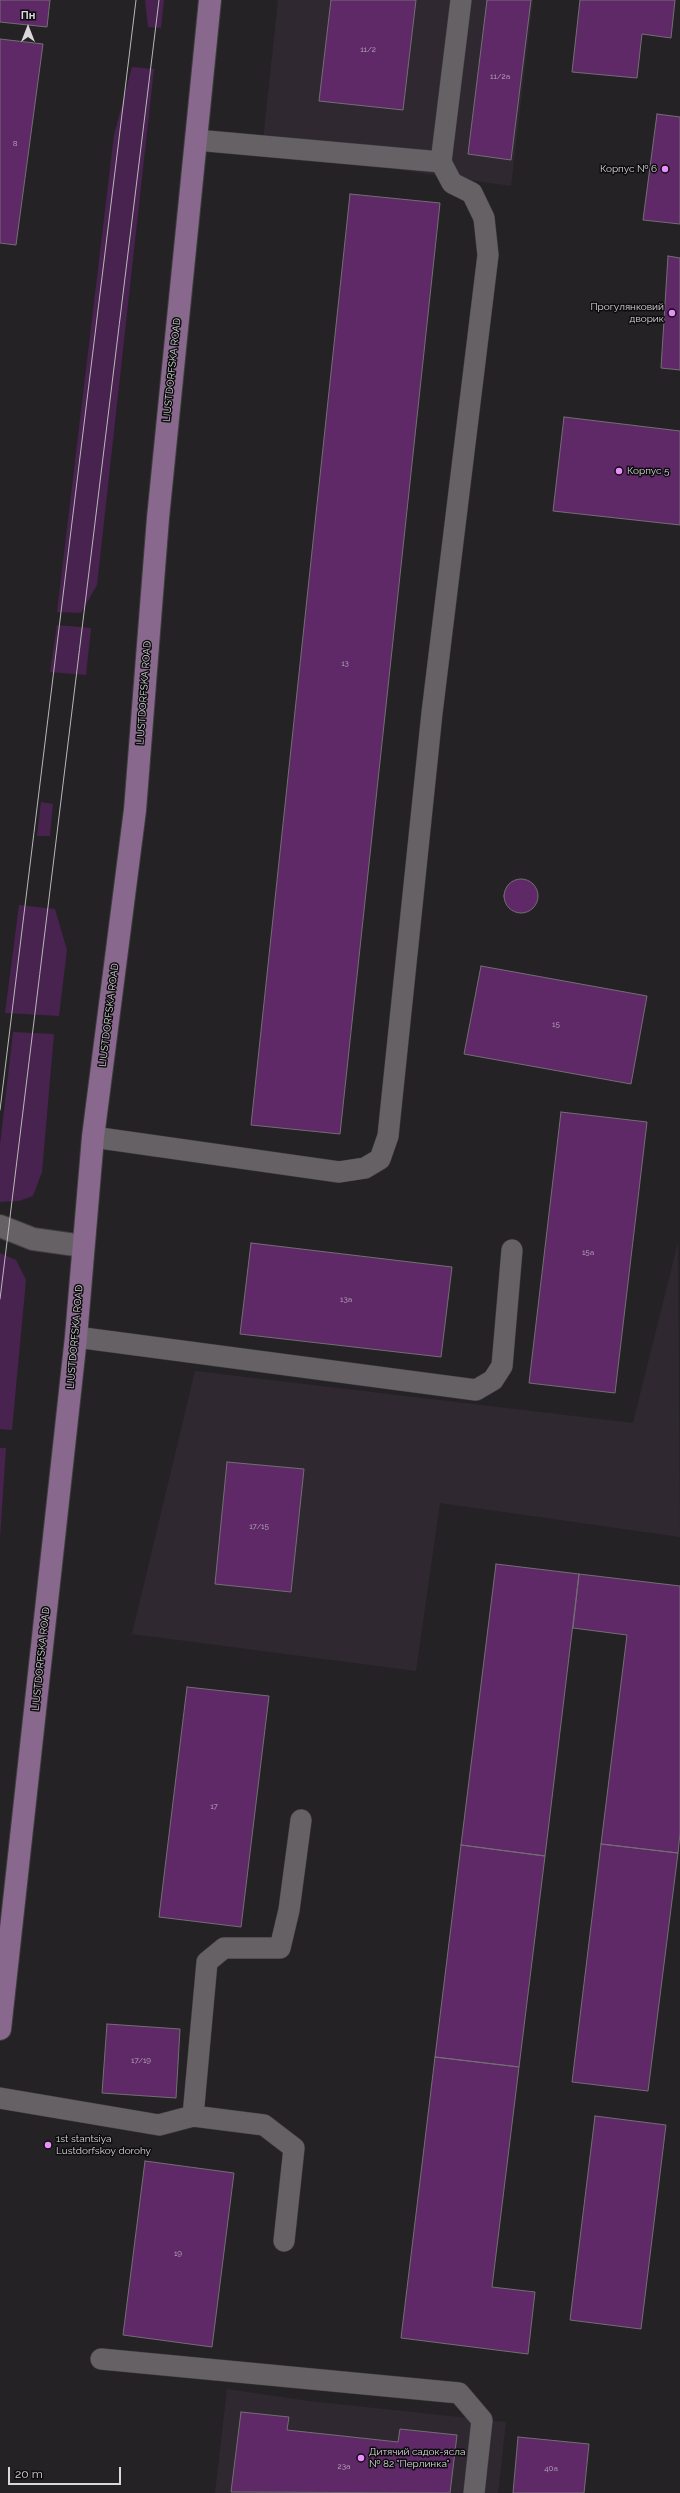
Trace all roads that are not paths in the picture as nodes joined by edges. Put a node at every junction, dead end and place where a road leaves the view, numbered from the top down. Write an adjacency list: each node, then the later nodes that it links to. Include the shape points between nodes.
1 (210, 0): 3 (main road, LIUSTDORFSKA ROAD)
2 (461, 0): 4 (lane)
3 (196, 140): 4 (lane); 5 (main road, LIUSTDORFSKA ROAD, via 158,518 135,810)
4 (441, 162): 5 (lane, via 452,183 472,193 484,218 488,255 432,713 388,1136 380,1159 365,1168 339,1172)
5 (93, 1138): 7 (main road, LIUSTDORFSKA ROAD)
6 (0, 1226): 7 (street, via 33,1239)
7 (83, 1246): 9 (main road, LIUSTDORFSKA ROAD)
8 (512, 1250): 9 (lane, via 502,1366 493,1380 476,1390)
9 (76, 1337): 11 (main road, LIUSTDORFSKA ROAD)
10 (301, 1820): 13 (lane, via 289,1910 280,1948 224,1948 207,1962)
11 (0, 2028)
12 (0, 2098): 13 (lane, via 158,2125)
13 (193, 2116): 14 (lane, via 264,2125 294,2148)
14 (284, 2241)
15 (101, 2359): 16 (lane, via 459,2393 482,2420)
16 (474, 2493)

